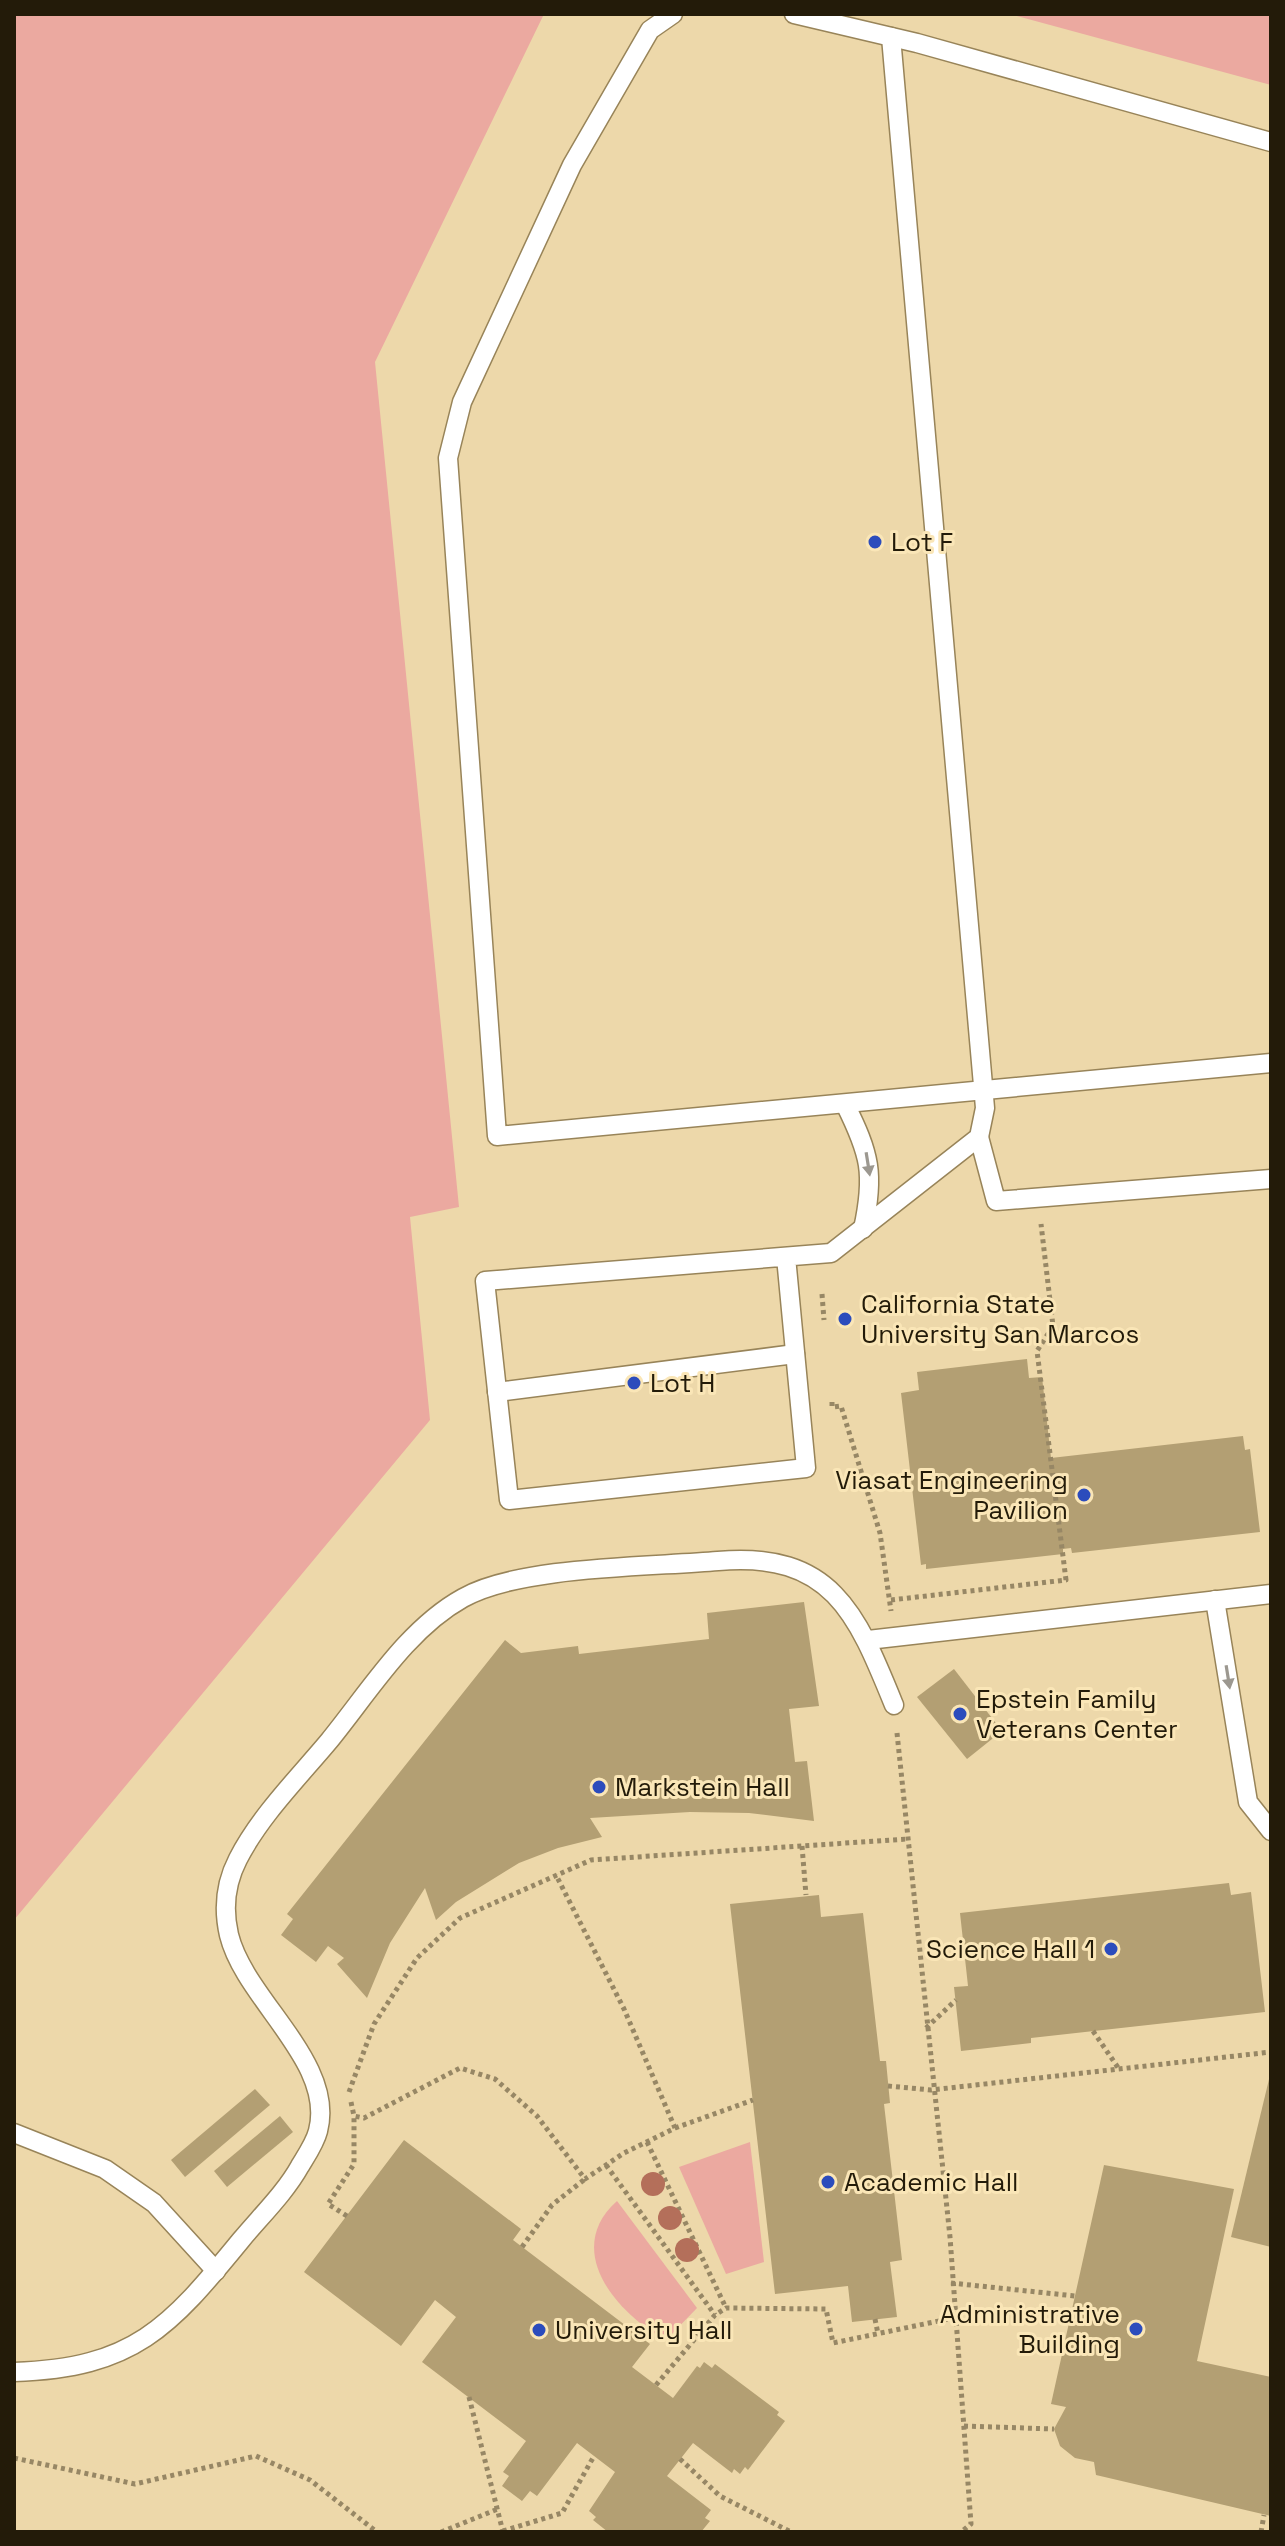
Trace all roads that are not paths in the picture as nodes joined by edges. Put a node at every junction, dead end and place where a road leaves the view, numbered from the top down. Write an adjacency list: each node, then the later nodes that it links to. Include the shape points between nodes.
1 (673, 14): 7 (lane, via 650,30 572,165 462,402 448,458 497,1136)
2 (794, 14): 3 (lane)
3 (891, 37): 4 (lane); 6 (lane)
4 (1271, 142)
5 (1271, 1063): 6 (lane)
6 (984, 1091): 7 (lane); 8 (lane)
7 (845, 1104): 10 (lane, one-way to 10, via 864,1142 872,1187)
8 (979, 1137): 9 (lane, via 996,1201); 10 (lane)
9 (1271, 1179)
10 (863, 1229): 11 (lane, via 831,1253)
11 (786, 1257): 12 (lane); 13 (lane, via 485,1281)
12 (795, 1354): 13 (lane); 13 (lane, via 806,1468 509,1500)
13 (497, 1392)
14 (1215, 1600): 15 (lane); 16 (lane); 18 (lane, one-way to 18, via 1248,1802)
15 (1270, 1600)
16 (868, 1640): 17 (lane); 20 (lane, via 837,1593 790,1566 746,1559 510,1579 463,1598 421,1628 264,1819 237,1861 224,1897 229,1937 245,1975 299,2052 319,2092 318,2131 297,2171)
17 (894, 1705)
18 (1271, 1831)
19 (14, 2133): 20 (lane, via 105,2169 154,2203)
20 (216, 2271): 21 (lane, via 175,2318 121,2354 55,2371)
21 (14, 2372)

